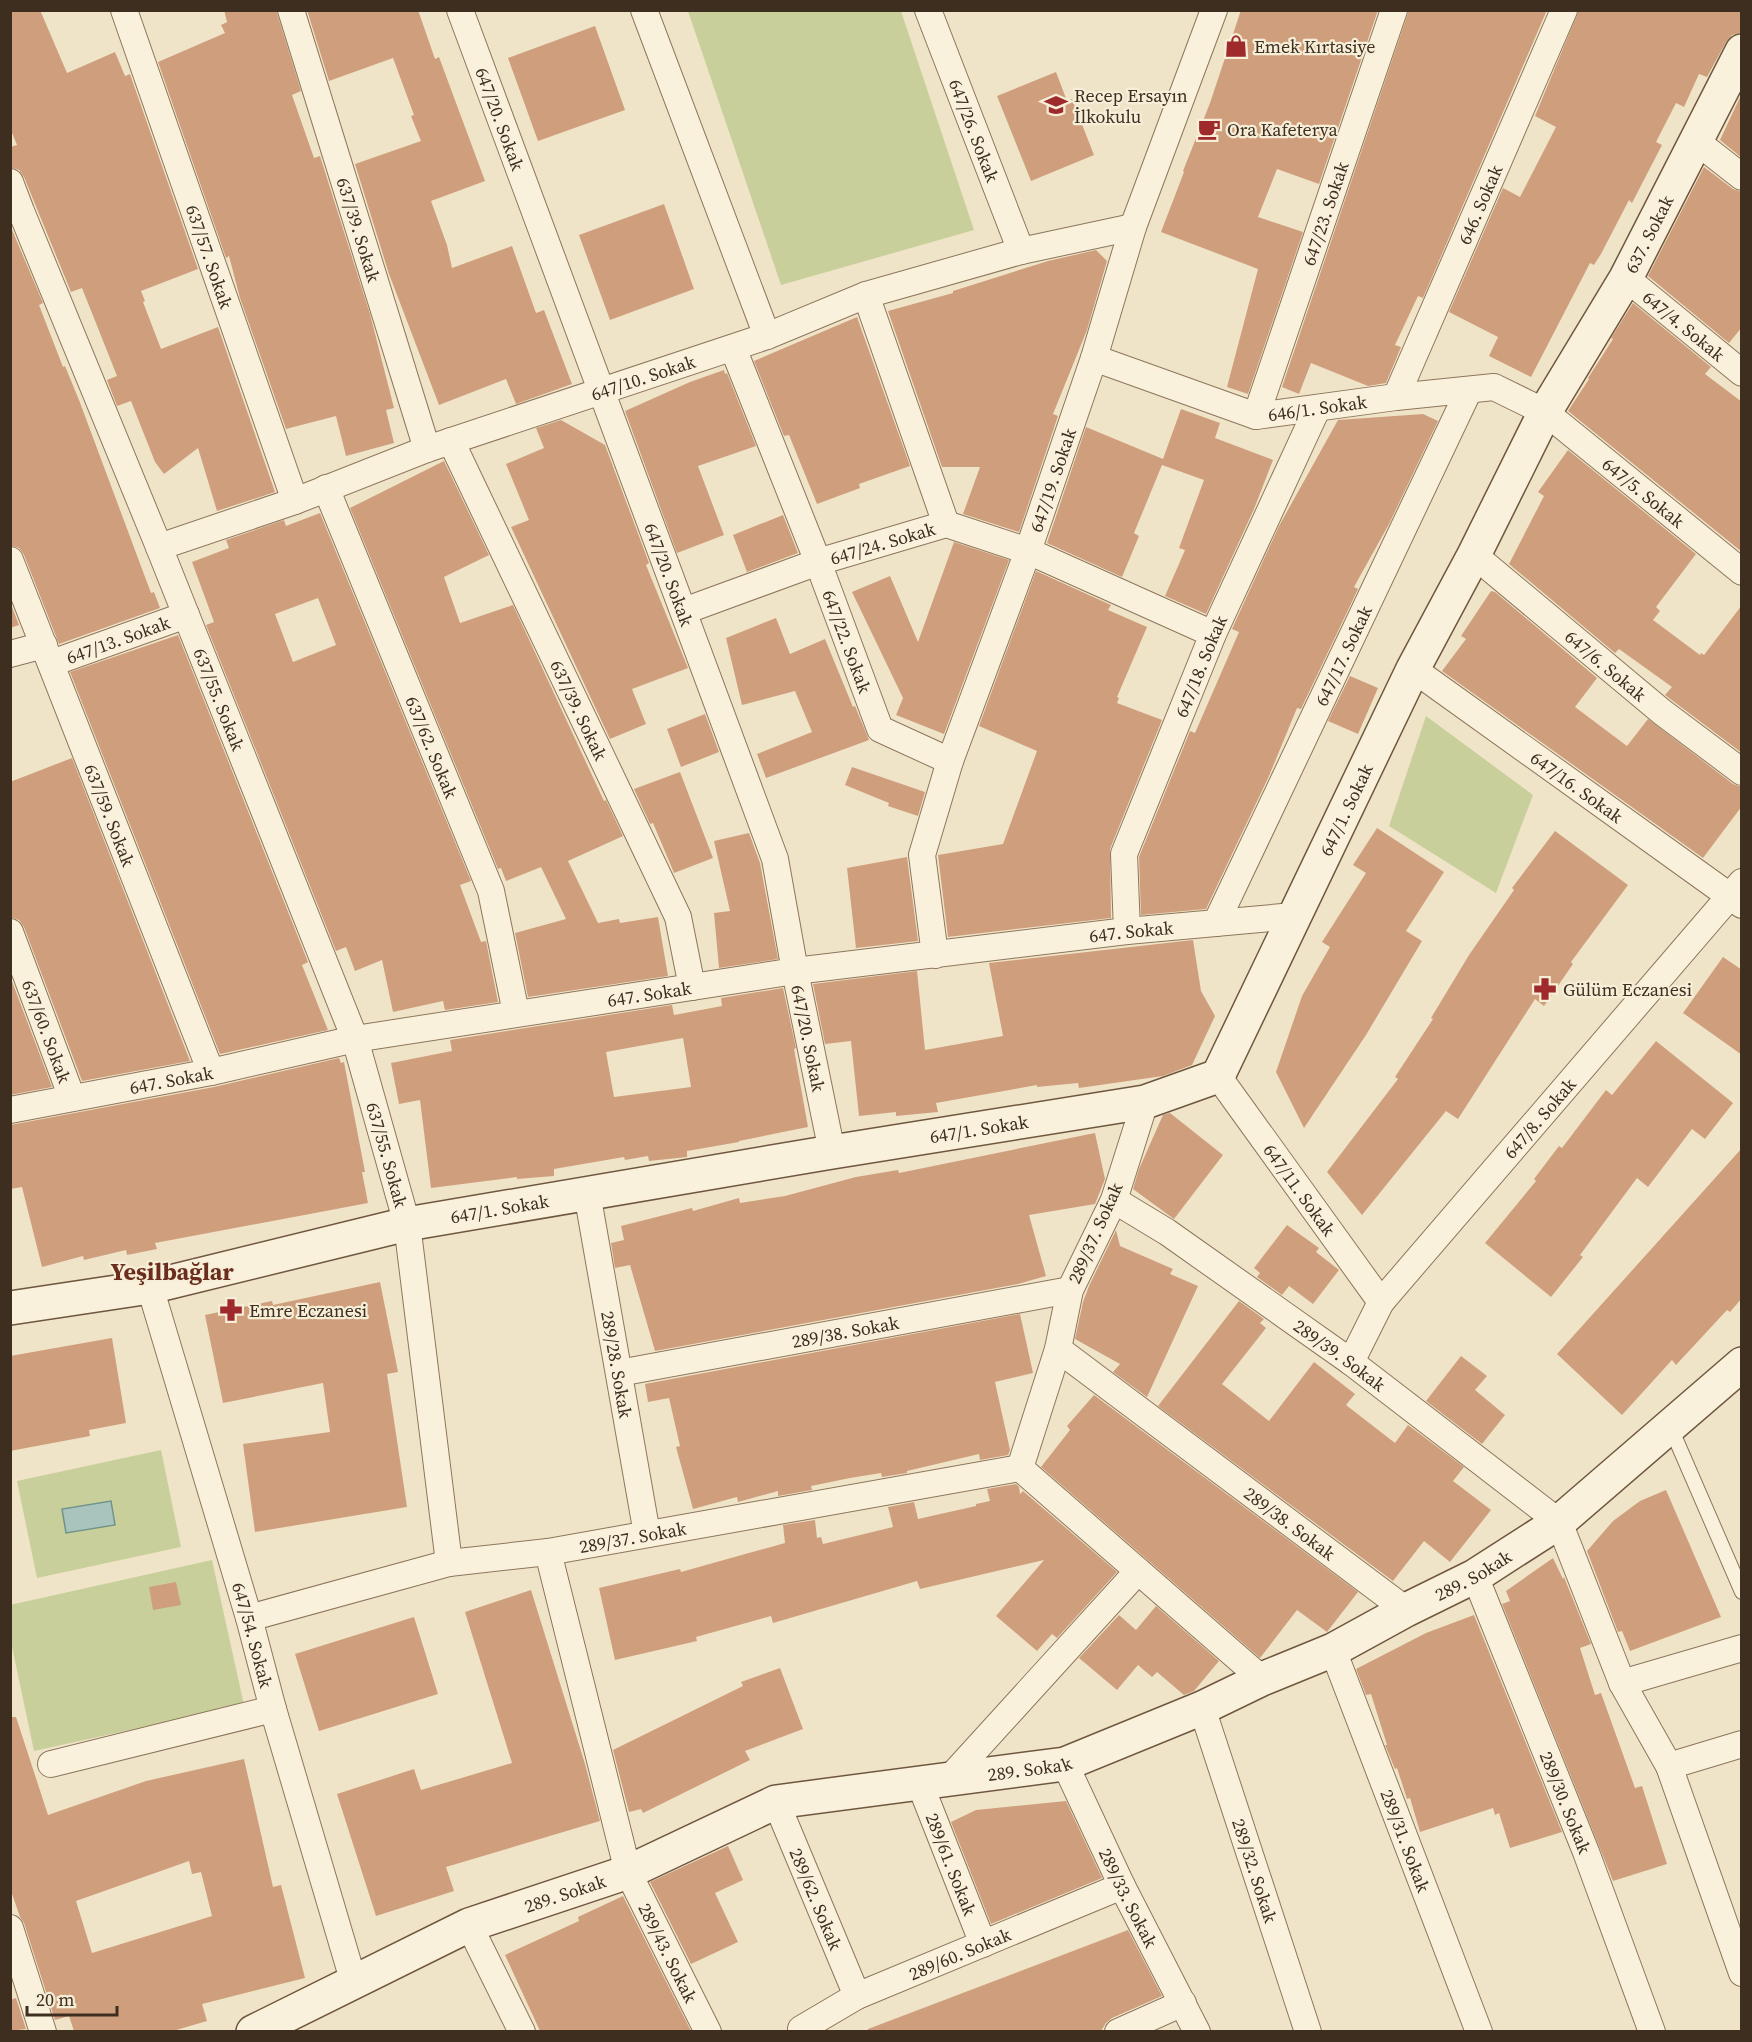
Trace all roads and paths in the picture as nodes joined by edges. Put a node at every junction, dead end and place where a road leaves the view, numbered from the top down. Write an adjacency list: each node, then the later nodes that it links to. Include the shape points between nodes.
1 (124, 10): 30 (street, 637/57. Sokak)
2 (291, 10): 28 (street, 637/39. Sokak)
3 (460, 10): 23 (street, 647/20. Sokak)
4 (644, 10): 18 (street)
5 (928, 10): 15 (street, 647/26. Sokak)
6 (1214, 10): 14 (street, 647/19. Sokak)
7 (1394, 10): 27 (street, 647/23. Sokak)
8 (1564, 10): 24 (street, 646. Sokak)
9 (1742, 51): 10 (street, 637. Sokak)
10 (1696, 141): 11 (street); 16 (street, 637. Sokak)
11 (1742, 177)
12 (10, 182): 13 (street, 637/55. Sokak)
13 (16, 214): 32 (street, 637/55. Sokak)
14 (1133, 227): 15 (street, 647/10. Sokak); 20 (street, 647/19. Sokak)
15 (1021, 251): 17 (street, 647/10. Sokak)
16 (1626, 278): 21 (street, 647/4. Sokak); 26 (street, 637. Sokak)
17 (866, 295): 18 (street, 647/10. Sokak); 31 (street)
18 (767, 336): 19 (street, 647/10. Sokak)
19 (733, 348): 23 (street, 647/10. Sokak); 36 (street, 647/22. Sokak)
20 (1094, 358): 27 (street, 646/1. Sokak); 33 (street, 647/19. Sokak)
21 (1742, 373)
22 (1469, 390): 24 (street, 646/1. Sokak); 26 (street, 646/1. Sokak, via 1494,387); 48 (street, 647/17. Sokak)
23 (600, 392): 28 (street, 647/10. Sokak); 38 (street, 647/20. Sokak)
24 (1396, 397): 25 (street, 646/1. Sokak)
25 (1317, 409): 27 (street, 646/1. Sokak); 40 (street, 647/18. Sokak)
26 (1545, 412): 34 (street, 647/1. Sokak); 37 (street, 647/5. Sokak)
27 (1256, 416)
28 (439, 445): 29 (street, 647/10. Sokak); 53 (street, 637/39. Sokak, via 678,917)
29 (326, 488): 30 (street, 647/10. Sokak); 54 (street, 637/62. Sokak, via 491,891)
30 (296, 501): 32 (street, 647/10. Sokak)
31 (946, 524): 33 (street, 647/24. Sokak); 36 (street, 647/24. Sokak)
32 (159, 547): 39 (street, 637/55. Sokak)
33 (1028, 551): 40 (street, 647/24. Sokak); 44 (street, 647/19. Sokak)
34 (1474, 555): 43 (street, 647/1. Sokak); 45 (street, 647/6. Sokak, via 1662,712)
35 (10, 560): 42 (street, 637/59. Sokak)
36 (818, 562): 38 (street, 647/24. Sokak); 44 (street, 647/22. Sokak, via 880,729)
37 (1742, 572)
38 (684, 611): 52 (street, 647/20. Sokak, via 775,859)
39 (186, 615): 42 (street, 647/13. Sokak); 55 (street, 637/55. Sokak)
40 (1213, 634): 49 (street, 647/18. Sokak, via 1124,854)
41 (10, 654): 42 (street, 647/13. Sokak)
42 (48, 654): 56 (street, 637/59. Sokak)
43 (1413, 669): 46 (street, 647/16. Sokak); 47 (street, 647/1. Sokak)
44 (950, 761): 51 (street, 647/19. Sokak, via 922,855)
45 (1742, 772)
46 (1737, 894): 67 (street, 647/8. Sokak)
47 (1294, 916): 48 (street, 647. Sokak); 57 (street, 647/1. Sokak)
48 (1216, 923): 49 (street, 647. Sokak)
49 (1127, 931): 51 (street, 647. Sokak)
50 (10, 932): 58 (street, 637/60. Sokak)
51 (935, 955): 52 (street, 647. Sokak)
52 (795, 971): 53 (street, 647. Sokak); 61 (street, 647/20. Sokak)
53 (692, 987): 54 (street, 647. Sokak)
54 (516, 1013): 55 (street, 647. Sokak)
55 (355, 1039): 56 (street, 647. Sokak); 64 (street, 637/55. Sokak)
56 (211, 1072): 58 (street, 647. Sokak)
57 (1218, 1076): 59 (street, 647/1. Sokak); 67 (street, 647/11. Sokak)
58 (72, 1098): 60 (street, 647. Sokak)
59 (1145, 1102): 61 (street, 647/1. Sokak); 63 (street, 289/37. Sokak)
60 (10, 1110)
61 (832, 1152): 62 (street, 647/1. Sokak)
62 (587, 1193): 64 (street, 647/1. Sokak); 72 (street, 289/28. Sokak)
63 (1114, 1200): 66 (street, 289/37. Sokak); 70 (street, 289/39. Sokak, via 1167,1232)
64 (407, 1224): 65 (street, 647/1. Sokak); 78 (street, 637/55. Sokak)
65 (150, 1287): 68 (street, 647/1. Sokak); 83 (street, 647/54. Sokak)
66 (1070, 1290): 69 (street, 289/37. Sokak); 72 (street, 289/38. Sokak)
67 (1381, 1302): 70 (street, 647/8. Sokak)
68 (10, 1308)
69 (1058, 1350): 74 (street, 289/37. Sokak); 82 (street, 289/38. Sokak)
70 (1351, 1362): 75 (street, 289/39. Sokak)
71 (1742, 1364): 73 (street, 289. Sokak)
72 (619, 1373): 76 (street, 289/28. Sokak)
73 (1670, 1426): 75 (street, 289. Sokak); 81 (lane)
74 (1020, 1468): 76 (street, 289/37. Sokak); 79 (street)
75 (1559, 1522): 80 (street, 289. Sokak); 87 (street)
76 (647, 1534): 77 (street, 289/37. Sokak)
77 (548, 1552): 78 (street, 289/37. Sokak); 96 (street, 289/43. Sokak)
78 (449, 1563): 83 (street, 289/37. Sokak)
79 (1138, 1572): 86 (street); 94 (street)
80 (1475, 1576): 82 (street, 289. Sokak); 114 (street, 289/30. Sokak, via 1586,1852)
81 (1742, 1592)
82 (1406, 1610): 85 (street, 289. Sokak)
83 (249, 1618): 89 (street, 647/54. Sokak)
84 (1742, 1648): 87 (street)
85 (1333, 1650): 86 (street, 289. Sokak); 113 (street, 289/31. Sokak)
86 (1262, 1679): 88 (street, 289. Sokak)
87 (1622, 1683): 93 (street)
88 (1202, 1708): 92 (street, 289. Sokak); 112 (street, 289/32. Sokak)
89 (273, 1709): 91 (street); 102 (street, 647/54. Sokak)
90 (1742, 1744): 93 (street)
91 (51, 1764)
92 (1065, 1764): 94 (street, 289. Sokak); 97 (street, 289/33. Sokak)
93 (1669, 1766): 101 (street)
94 (934, 1782): 95 (street, 289. Sokak); 100 (street, 289/61. Sokak)
95 (776, 1802): 96 (street, 289. Sokak); 103 (street, 289/62. Sokak)
96 (628, 1872): 98 (street, 289. Sokak); 109 (street, 289/43. Sokak)
97 (1122, 1886): 100 (street, 289/60. Sokak); 104 (street, 289/33. Sokak)
98 (469, 1925): 102 (street, 289. Sokak); 108 (street)
99 (10, 1928): 106 (street)
100 (984, 1944): 103 (street, 289/60. Sokak)
101 (1742, 1973)
102 (354, 1983): 107 (street, 289. Sokak)
103 (857, 1996): 105 (street, 289/60. Sokak)
104 (1183, 2003): 110 (street); 111 (street, 289/33. Sokak)
105 (801, 2029)
106 (43, 2031)
107 (253, 2031)
108 (522, 2031)
109 (708, 2031)
110 (1118, 2031)
111 (1197, 2031)
112 (1308, 2031)
113 (1479, 2031)
114 (1652, 2031)

